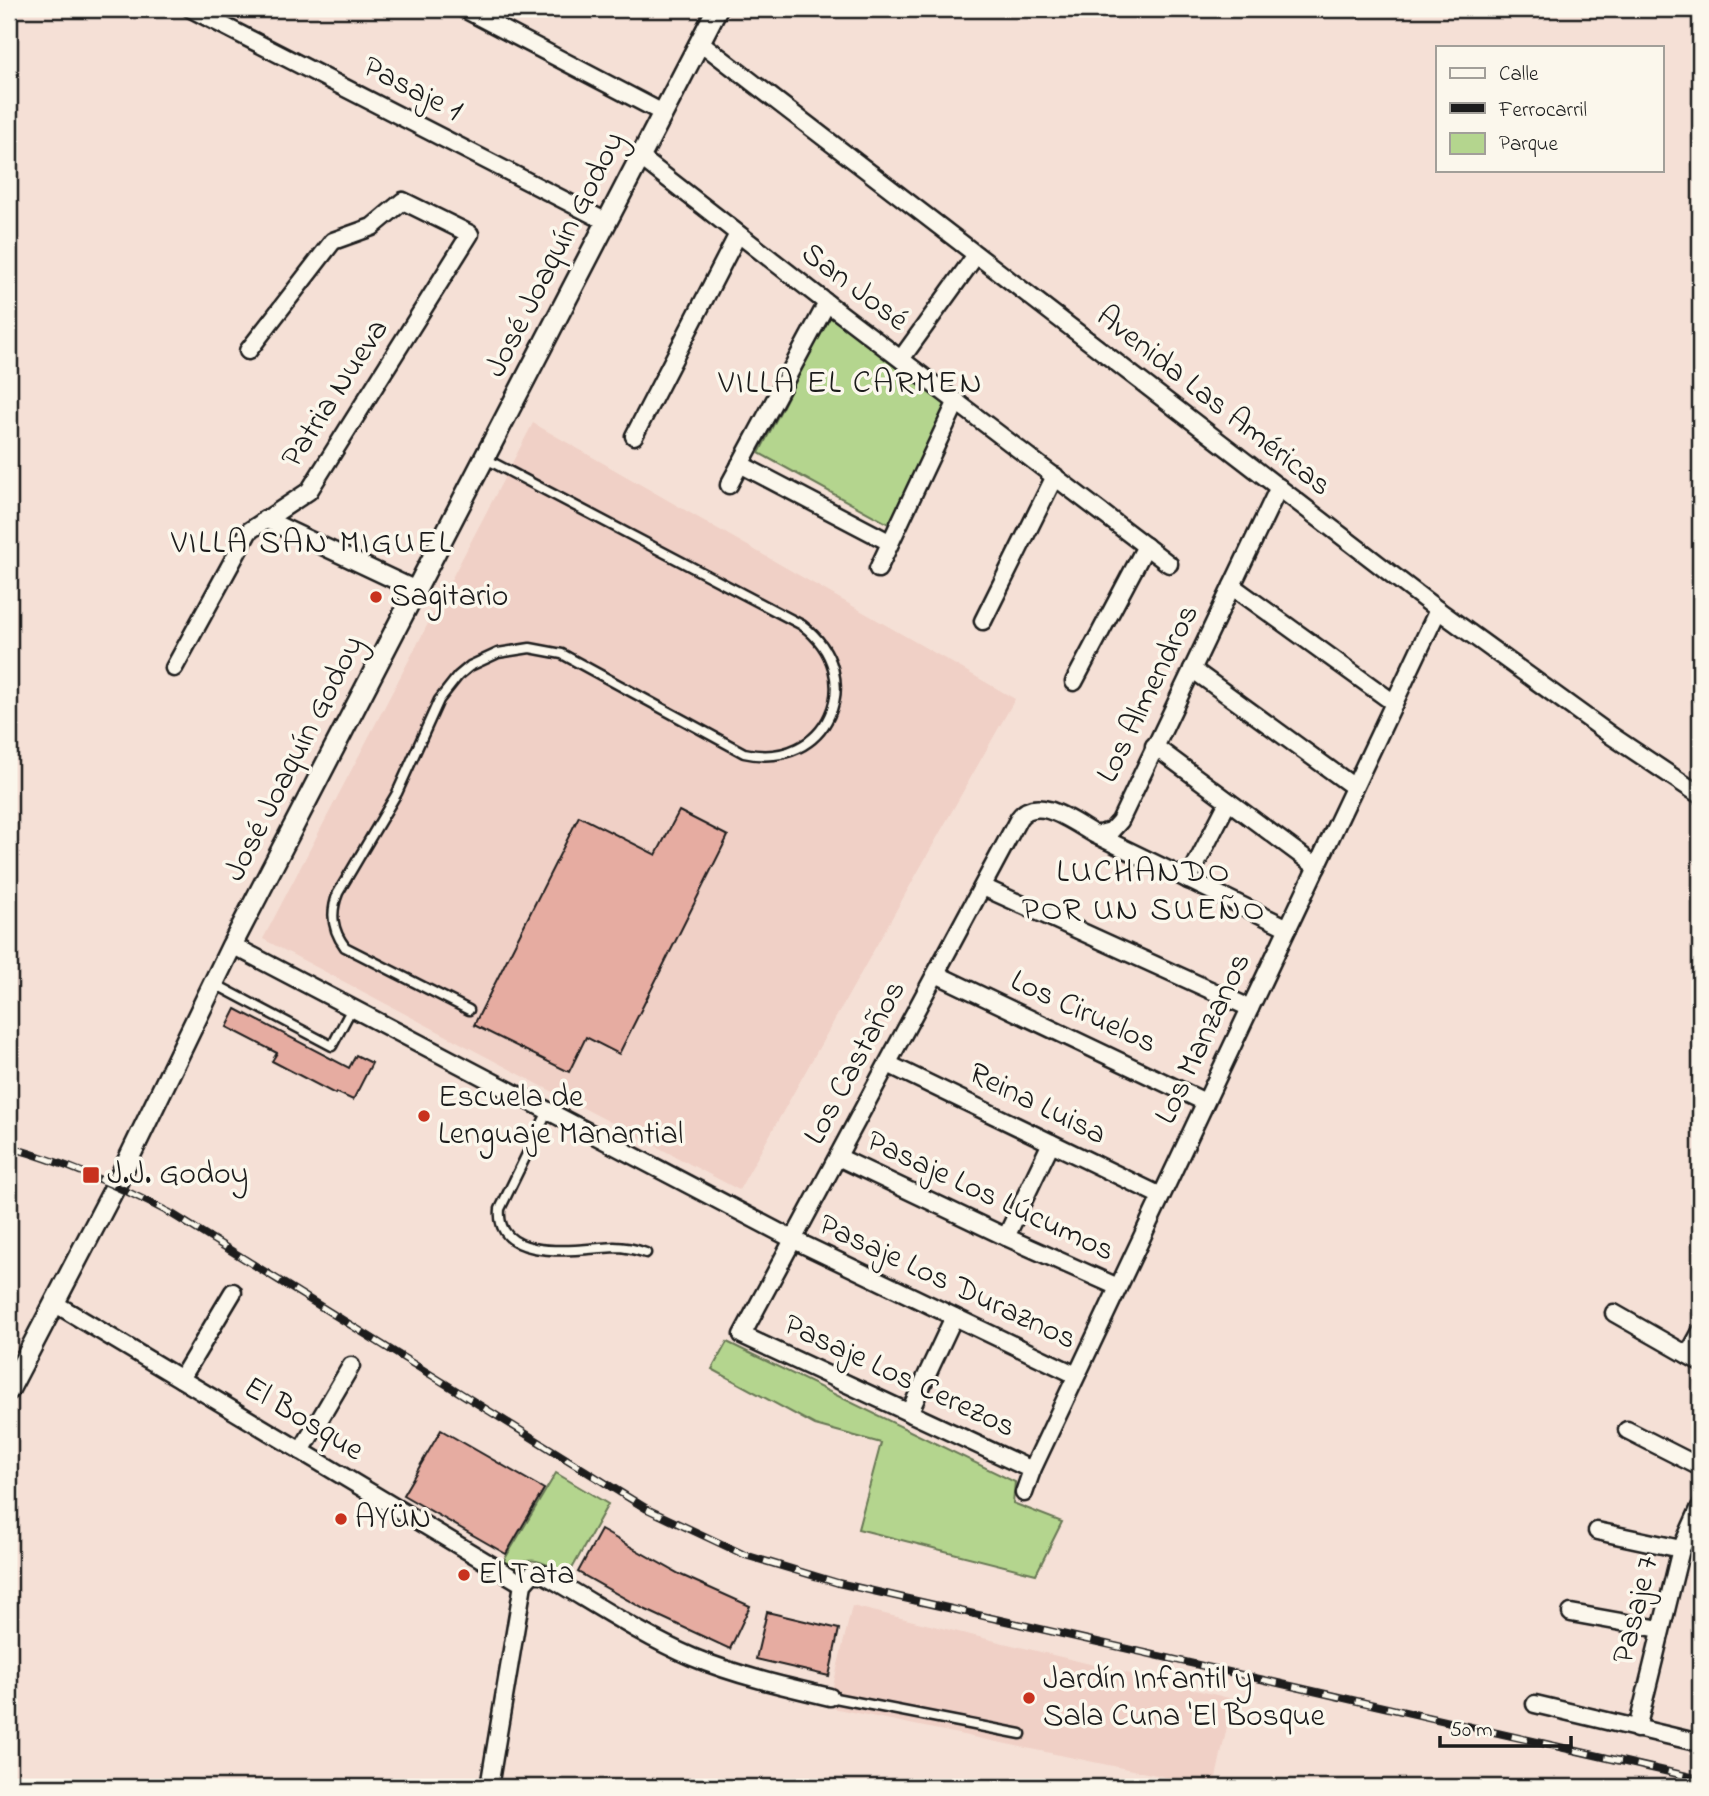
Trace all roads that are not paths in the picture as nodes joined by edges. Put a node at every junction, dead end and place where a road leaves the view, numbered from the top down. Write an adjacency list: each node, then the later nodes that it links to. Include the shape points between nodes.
1 (191, 9): 7 (street, Pasaje 1)
2 (464, 9): 5 (street)
3 (717, 9): 4 (street, José Joaquín Godoy)
4 (700, 42): 5 (street, José Joaquín Godoy); 9 (street, Avenida Las Américas)
5 (663, 113): 6 (street, José Joaquín Godoy)
6 (640, 157): 7 (street, José Joaquín Godoy); 8 (street, San José)
7 (607, 222): 15 (street, José Joaquín Godoy)
8 (738, 234): 10 (street, San José); 14 (street)
9 (976, 255): 12 (street); 19 (street, Avenida Las Américas)
10 (827, 303): 12 (street, San José); 16 (street)
11 (248, 351): 20 (street, Patria Nueva, via 333,241 372,227 403,201 470,234 309,491)
12 (901, 359): 13 (street, San José)
13 (957, 401): 17 (street, San José); 21 (street)
14 (634, 436)
15 (484, 458): 26 (street, José Joaquín Godoy); 47 (lane, via 802,625 829,654 836,693 829,718 813,738 792,752 768,757 744,753 578,661 546,650 498,653 458,676 439,700 397,793 338,893 333,920 345,947)
16 (740, 464): 18 (street); 21 (street)
17 (1055, 476): 22 (street, San José); 28 (street)
18 (729, 485)
19 (1279, 487): 25 (street, Los Almendros); 27 (street, Avenida Las Américas)
20 (265, 519): 26 (street); 29 (street, Patria Nueva, via 249,531)
21 (889, 542): 24 (street)
22 (1146, 545): 23 (street, San José); 31 (street)
23 (1169, 564)
24 (878, 569)
25 (1232, 586): 30 (street, Los Almendros); 32 (street)
26 (416, 590): 42 (street, José Joaquín Godoy)
27 (1438, 610): 32 (street, Los Manzanos); 35 (street, Avenida Las Américas)
28 (983, 621)
29 (174, 668)
30 (1192, 669): 33 (street, Los Almendros); 34 (street)
31 (1074, 682)
32 (1394, 703): 34 (street, Los Manzanos)
33 (1154, 746): 36 (street); 37 (street, Los Almendros, via 1120,821 1111,831)
34 (1354, 787): 38 (street, Los Manzanos)
35 (1700, 795)
36 (1228, 802): 38 (street); 39 (street)
37 (1096, 835): 39 (street); 40 (street, Los Castaños, via 1042,808 1027,810)
38 (1317, 867): 41 (street, Los Manzanos)
39 (1188, 880): 41 (street)
40 (983, 887): 43 (street, Los Castaños); 46 (street)
41 (1288, 928): 46 (street, Los Manzanos)
42 (232, 945): 44 (street, José Joaquín Godoy); 45 (street, Pasaje Los Duraznos)
43 (936, 974): 48 (street, Los Castaños); 49 (street, Los Ciruelos)
44 (213, 983): 45 (lane, via 332,1046); 59 (street, José Joaquín Godoy)
45 (352, 1008): 50 (street, Pasaje Los Duraznos)
46 (1250, 1009): 49 (street, Los Manzanos)
47 (469, 1010)
48 (888, 1064): 51 (street, Reina Luisa); 52 (street, Los Castaños)
49 (1205, 1102): 53 (street, Los Manzanos)
50 (548, 1111): 55 (street, Pasaje Los Duraznos); 56 (lane, via 500,1209 504,1229 519,1242 541,1250 625,1247)
51 (1051, 1143): 53 (street, Reina Luisa); 54 (street)
52 (838, 1157): 54 (street, Pasaje Los Lúcumos); 55 (street, Los Castaños)
53 (1161, 1196): 57 (street, Los Manzanos)
54 (1006, 1237): 57 (street, Pasaje Los Lúcumos)
55 (794, 1240): 61 (street, Pasaje Los Duraznos); 63 (street, Los Castaños)
56 (646, 1253)
57 (1118, 1287): 66 (street, Los Manzanos)
58 (233, 1292): 67 (street)
59 (54, 1303): 67 (street, El Bosque); 68 (street, José Joaquín Godoy)
60 (1614, 1313): 64 (street)
61 (954, 1317): 66 (street, Pasaje Los Duraznos); 69 (street)
62 (1700, 1333): 64 (street)
63 (742, 1335): 69 (street, Pasaje Los Cerezos)
64 (1694, 1358)
65 (351, 1366): 71 (street)
66 (1076, 1375): 73 (street, Los Manzanos)
67 (181, 1379): 71 (street, El Bosque)
68 (9, 1390)
69 (909, 1413): 73 (street, Pasaje Los Cerezos)
70 (1628, 1430): 72 (street)
71 (301, 1451): 78 (street, El Bosque)
72 (1700, 1467)
73 (1032, 1470): 74 (street, Los Manzanos)
74 (1024, 1493)
75 (1700, 1507): 77 (street, Pasaje 7)
76 (1597, 1531): 77 (street)
77 (1681, 1549): 80 (street, Pasaje 7)
78 (523, 1584): 81 (street, via 532,1574 542,1574 692,1657); 86 (street)
79 (1571, 1613): 80 (street)
80 (1660, 1629): 83 (street, Pasaje 7)
81 (830, 1697): 84 (lane)
82 (1535, 1703): 83 (street)
83 (1637, 1729): 85 (street)
84 (1021, 1734)
85 (1700, 1743)
86 (489, 1787)

